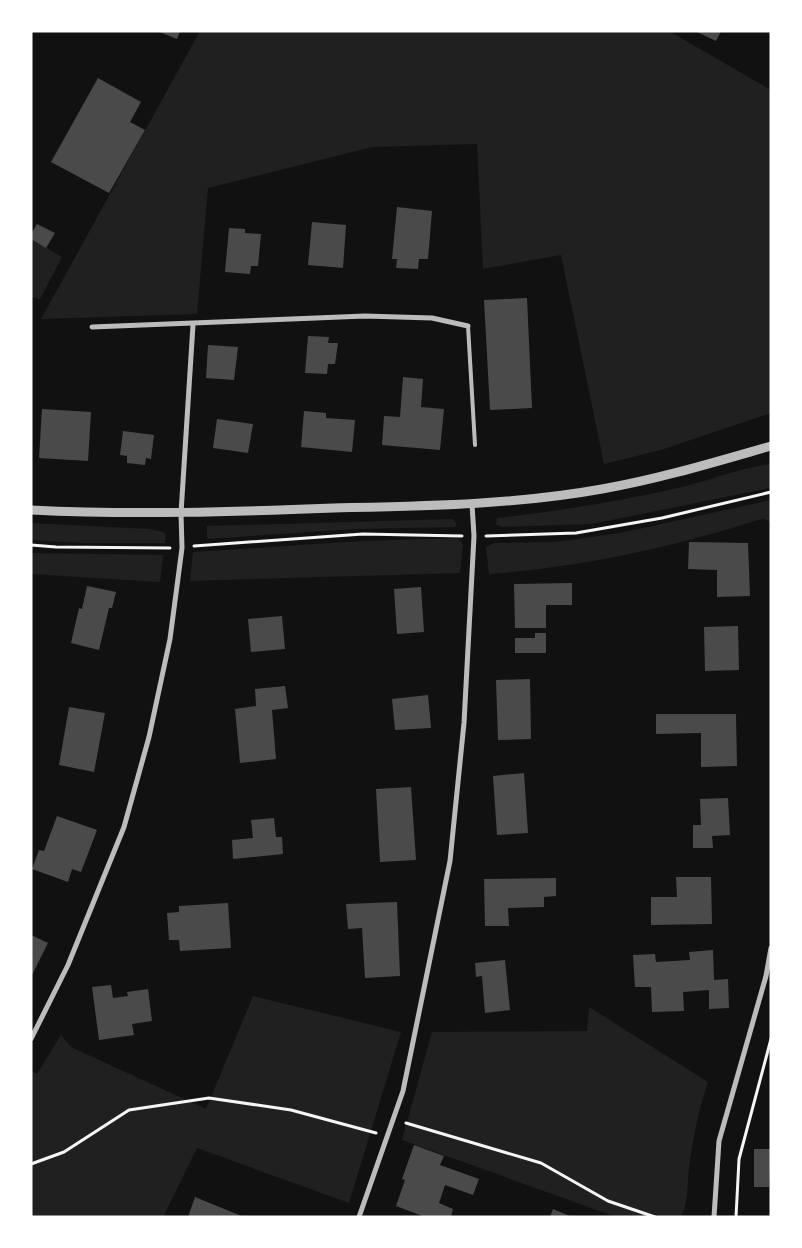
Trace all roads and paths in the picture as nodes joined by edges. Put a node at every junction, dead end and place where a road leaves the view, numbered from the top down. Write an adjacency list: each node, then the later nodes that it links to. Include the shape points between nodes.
1 (193, 324): 2 (street, via 364,316 432,318); 3 (street); 9 (street)
2 (468, 326): 4 (lane)
3 (92, 327)
4 (474, 444)
5 (771, 446): 7 (street, via 680,472 601,489)
6 (771, 492): 10 (path, via 662,518 576,533)
7 (472, 504): 9 (street); 10 (street)
8 (31, 510): 9 (street, via 98,514)
9 (181, 513): 12 (street)
10 (474, 536): 12 (path, via 363,534); 16 (street, via 464,723 450,861)
11 (31, 545): 12 (path, via 56,548)
12 (182, 548): 14 (street, via 170,639 124,827 68,965)
13 (771, 948): 21 (street, via 719,1141)
14 (31, 1039)
15 (771, 1039): 22 (path, via 739,1159)
16 (394, 1119): 17 (street); 20 (path, via 541,1164 608,1201)
17 (388, 1136): 18 (path, via 291,1110 209,1098 129,1110 64,1152); 19 (street)
18 (31, 1164)
19 (359, 1217)
20 (655, 1217)
21 (714, 1217)
22 (736, 1217)

